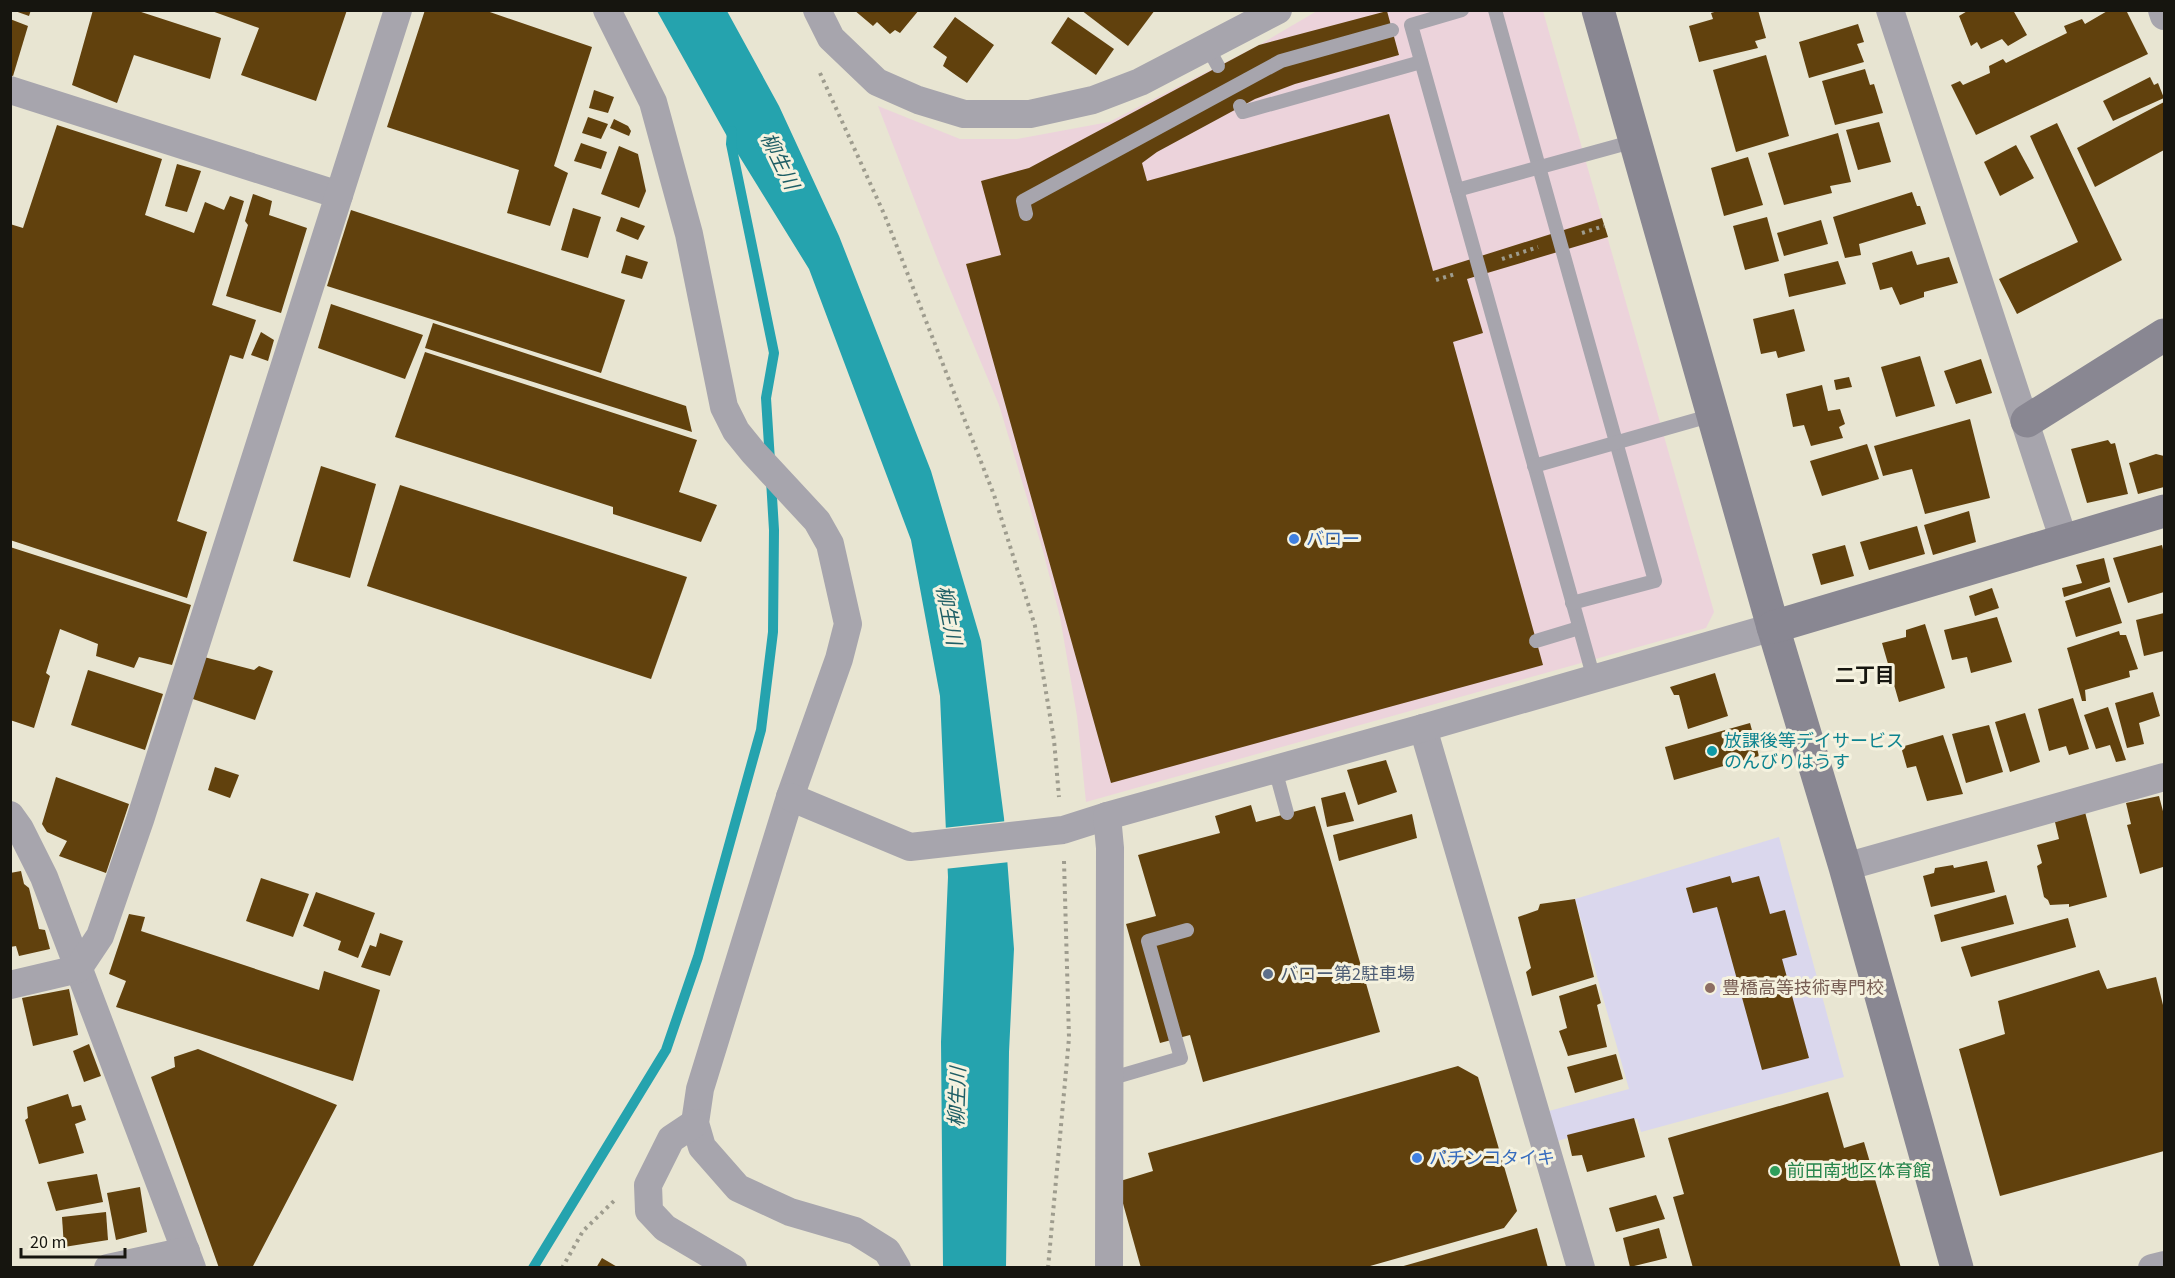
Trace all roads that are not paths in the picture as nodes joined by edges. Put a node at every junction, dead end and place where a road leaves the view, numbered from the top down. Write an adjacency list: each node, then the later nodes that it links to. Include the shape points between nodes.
1 (398, 10): 18 (street)
2 (607, 10): 35 (street, via 653,102 690,234 724,407 736,431 817,521 830,544 848,624)
3 (1278, 10): 9 (street, via 1213,57 1093,100 1030,114 964,114 877,82 831,38)
4 (1462, 10): 11 (lane)
5 (1495, 10): 16 (lane)
6 (1598, 10): 15 (street)
7 (1890, 10): 22 (street)
8 (2162, 10): 10 (street)
9 (817, 11)
10 (2164, 16)
11 (1411, 25): 12 (lane); 19 (lane, bridge, via 1281,61 1023,201)
12 (1421, 62): 14 (lane, via 1243,112); 17 (lane)
13 (10, 90): 18 (street)
14 (1240, 106)
15 (1635, 141): 16 (lane); 21 (street)
16 (1539, 168): 17 (lane); 23 (lane)
17 (1457, 190): 24 (lane)
18 (339, 195): 41 (street, via 140,820 100,936)
19 (1026, 213)
20 (2164, 334): 22 (street)
21 (1713, 414): 23 (lane); 28 (street)
22 (2027, 421): 26 (street)
23 (1616, 442): 24 (lane); 27 (lane, via 1655,581)
24 (1534, 466): 27 (lane)
25 (2164, 511): 26 (street)
26 (2064, 541): 28 (street)
27 (1572, 603): 29 (lane)
28 (1773, 627): 31 (street); 39 (street)
29 (1579, 628): 30 (lane); 31 (lane)
30 (1536, 641)
31 (1594, 679): 32 (street)
32 (1423, 728): 33 (street); 53 (street)
33 (1275, 769): 36 (lane); 38 (street)
34 (2164, 777): 39 (street)
35 (790, 797): 38 (street, via 910,847 1058,830); 46 (street, via 700,1089)
36 (1287, 813)
37 (10, 815): 41 (street, via 44,877)
38 (1107, 816): 45 (street)
39 (1845, 867): 54 (street)
40 (1187, 930): 44 (lane, via 1148,941)
41 (78, 969): 42 (street); 47 (street)
42 (10, 985)
43 (1196, 1054): 44 (lane)
44 (1181, 1058): 45 (lane)
45 (1109, 1078): 52 (street)
46 (695, 1123): 50 (street, via 671,1139 648,1185 649,1211 665,1228); 51 (street, via 702,1147 738,1188 790,1212 855,1231 887,1251)
47 (189, 1259): 49 (street)
48 (2164, 1265): 55 (street)
49 (108, 1268)
50 (733, 1268)
51 (897, 1268)
52 (1108, 1268)
53 (1581, 1268)
54 (1957, 1268)
55 (2152, 1268)

